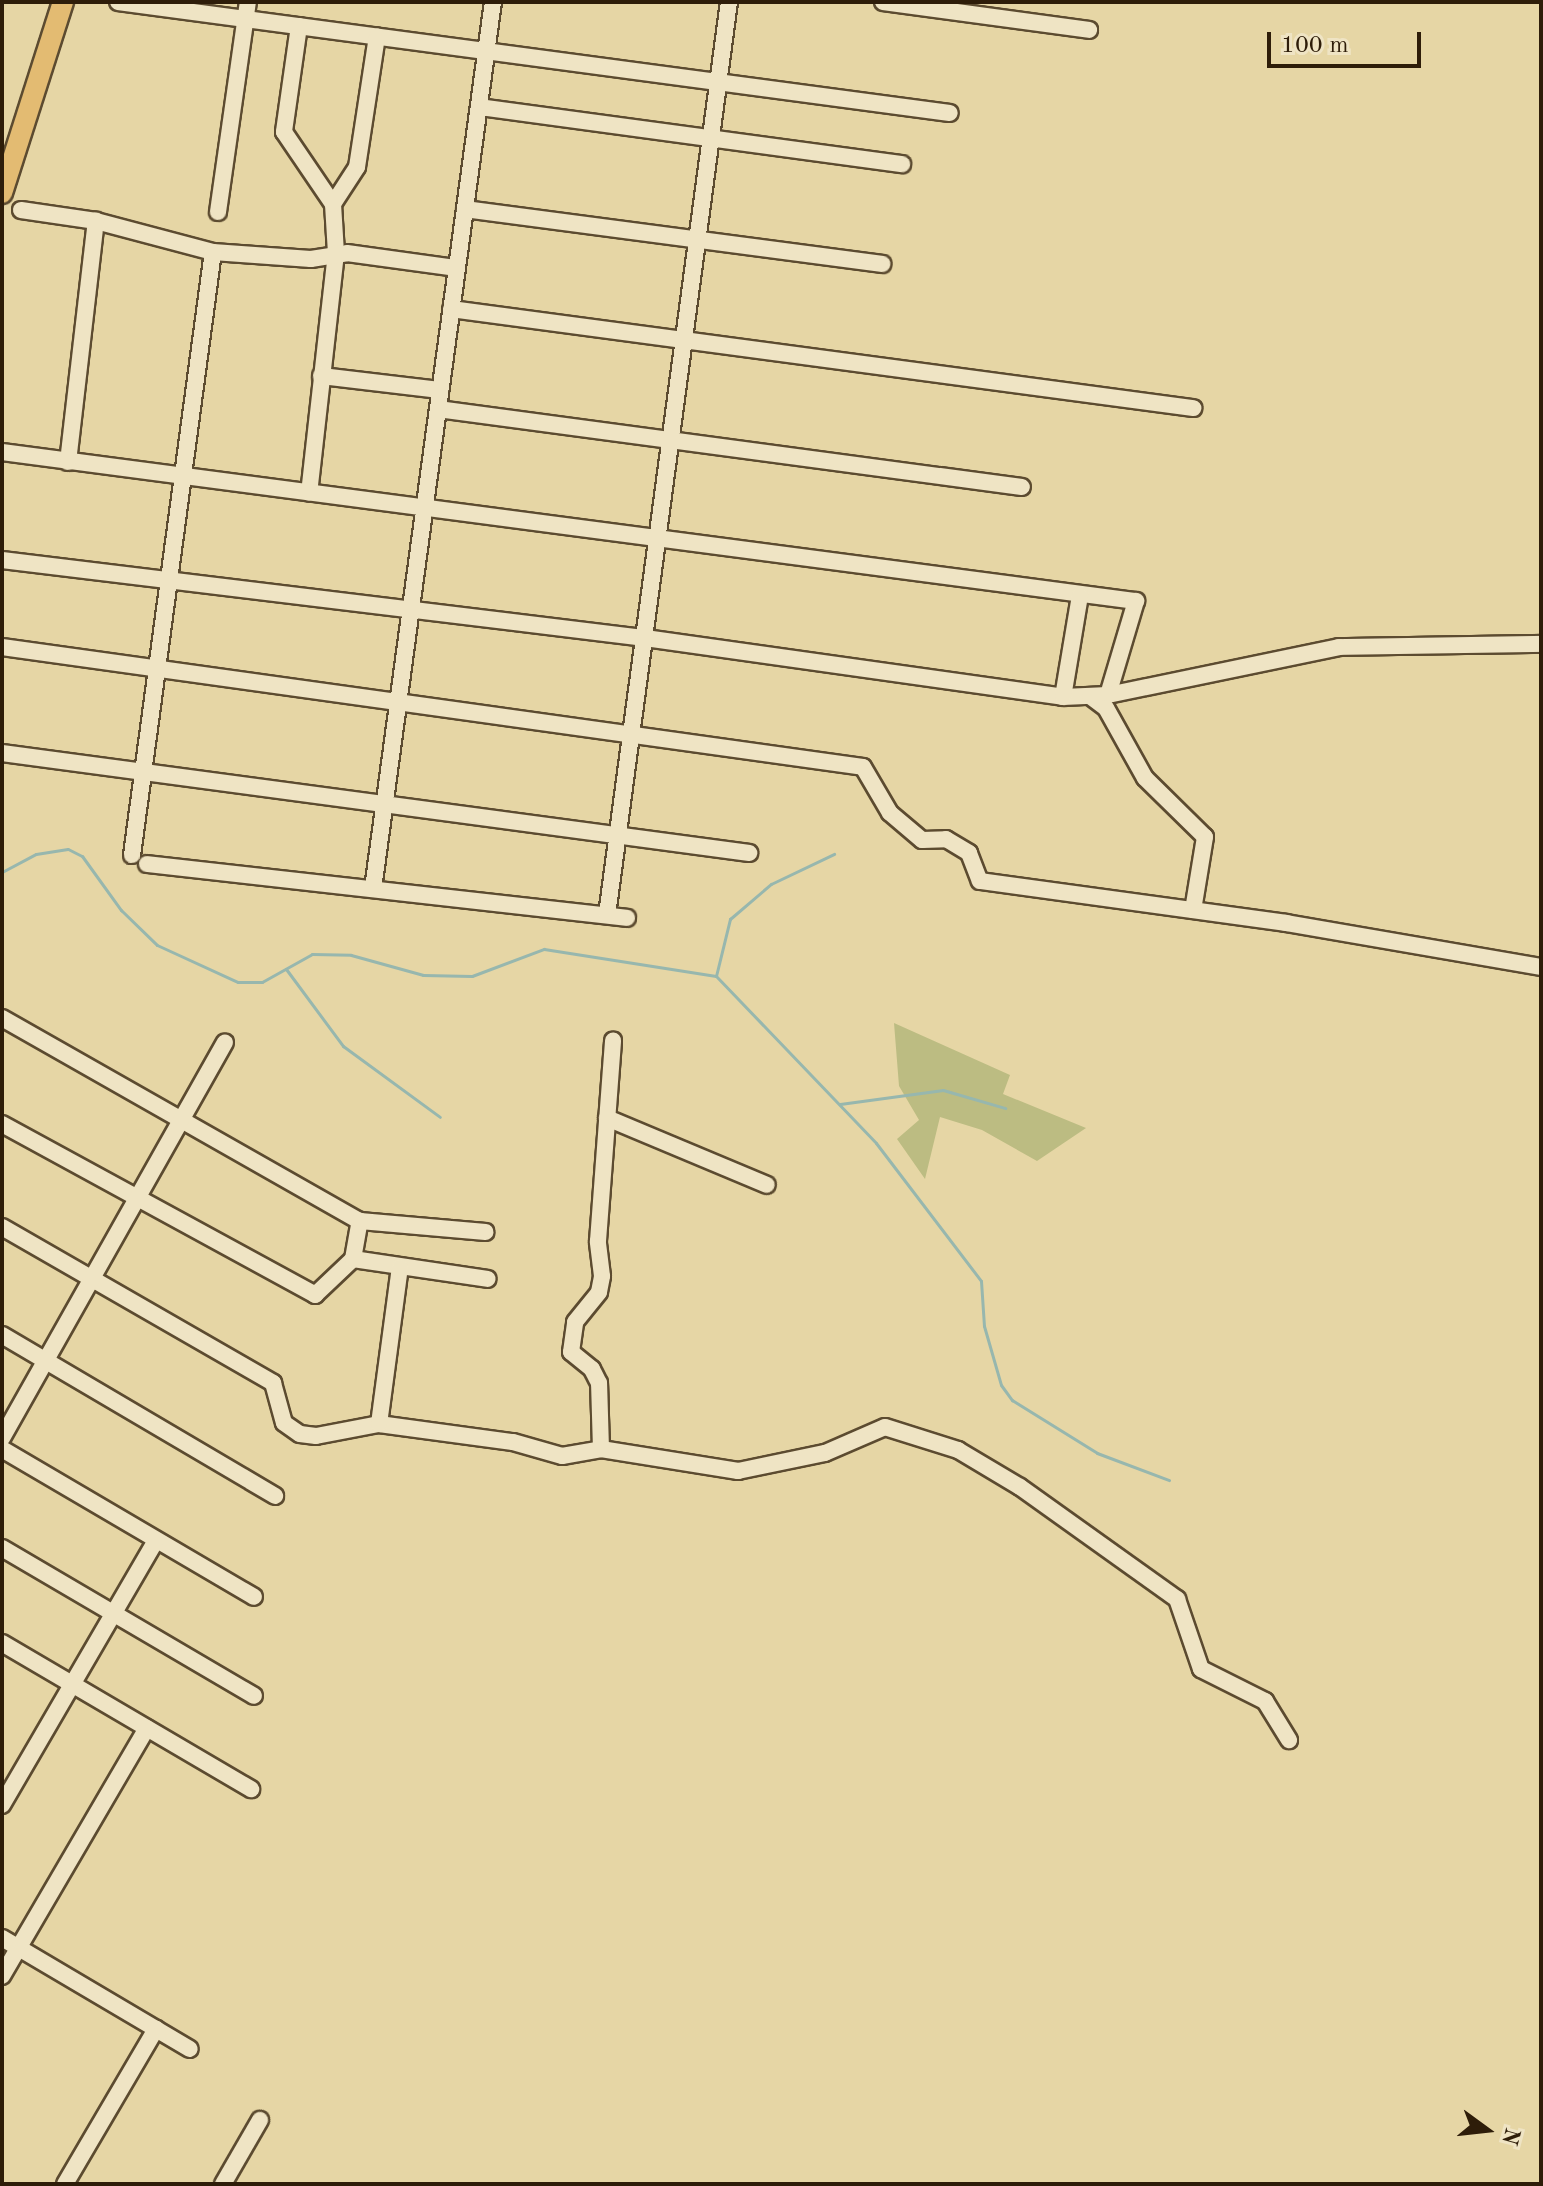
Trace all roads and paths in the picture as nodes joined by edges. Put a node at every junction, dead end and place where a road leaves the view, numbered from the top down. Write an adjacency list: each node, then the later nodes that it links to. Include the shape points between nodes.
1 (63, 2): 15 (main road)
2 (118, 2): 6 (street)
3 (493, 2): 10 (street)
4 (729, 2): 11 (street)
5 (883, 2): 8 (street)
6 (246, 10): 7 (street); 21 (street)
7 (299, 26): 9 (street); 18 (street, via 284,132)
8 (1089, 30)
9 (377, 37): 10 (street); 18 (street, via 357,167)
10 (486, 51): 11 (street); 12 (street)
11 (718, 82): 13 (street); 14 (street)
12 (479, 107): 14 (street); 19 (street)
13 (950, 113)
14 (710, 138): 16 (street); 23 (street)
15 (8, 149): 17 (main road)
16 (902, 164)
17 (2, 193)
18 (333, 204): 25 (street)
19 (465, 209): 23 (street); 27 (street)
20 (21, 210): 22 (street)
21 (218, 212)
22 (96, 221): 24 (street); 36 (street)
23 (697, 239): 26 (street); 29 (street)
24 (213, 252): 25 (street, via 311,259); 37 (street)
25 (336, 253): 27 (street); 30 (street)
26 (882, 264)
27 (457, 268): 28 (street)
28 (451, 309): 29 (street); 31 (street)
29 (683, 340): 32 (street); 34 (street)
30 (321, 376): 31 (street); 39 (street)
31 (440, 390): 33 (street)
32 (1193, 408)
33 (438, 409): 34 (street); 40 (street)
34 (669, 440): 38 (street); 41 (street)
35 (2, 452): 36 (street)
36 (68, 462): 37 (street)
37 (184, 476): 39 (street); 43 (street)
38 (1022, 487)
39 (309, 492): 40 (street)
40 (425, 508): 41 (street); 45 (street)
41 (656, 538): 44 (street); 46 (street)
42 (2, 560): 43 (street)
43 (169, 582): 45 (street); 49 (street)
44 (1080, 595): 50 (street, via 1136,601); 52 (street)
45 (411, 608): 46 (street); 53 (street)
46 (645, 638): 52 (street); 54 (street)
47 (1541, 644): 50 (street, via 1339,647)
48 (2, 647): 49 (street)
49 (161, 668): 53 (street); 56 (street)
50 (1108, 695): 51 (street)
51 (1090, 696): 52 (street); 63 (street, via 1106,708 1145,778 1205,837)
52 (1063, 697)
53 (402, 700): 54 (street); 57 (street)
54 (633, 731): 58 (street); 63 (street, via 863,767 890,813 922,840 946,839 969,853 980,881)
55 (2, 753): 56 (street)
56 (143, 772): 57 (street); 60 (street)
57 (384, 804): 58 (street); 62 (street)
58 (616, 835): 59 (street); 64 (street)
59 (749, 853)
60 (132, 855)
61 (147, 864): 62 (street)
62 (373, 889): 64 (street)
63 (1193, 910): 66 (street)
64 (607, 915): 65 (street)
65 (627, 918)
66 (1541, 967)
67 (2, 1018): 70 (street)
68 (613, 1041): 71 (street)
69 (225, 1042): 70 (street)
70 (183, 1117): 74 (street); 75 (street)
71 (607, 1118): 73 (street); 87 (street, via 598,1241 602,1276 599,1292 575,1322 571,1352 599,1383)
72 (2, 1124): 74 (street)
73 (767, 1185)
74 (139, 1198): 78 (street, via 315,1295); 81 (street)
75 (360, 1221): 77 (street); 78 (street)
76 (2, 1227): 81 (street)
77 (486, 1232)
78 (353, 1259): 79 (street)
79 (400, 1267): 80 (street); 84 (street)
80 (488, 1279)
81 (94, 1281): 83 (street); 84 (street, via 273,1383 290,1430 316,1436)
82 (2, 1335): 83 (street)
83 (47, 1361): 85 (street); 88 (street)
84 (379, 1424): 87 (street, via 513,1442 562,1456)
85 (2, 1438)
86 (2, 1449): 89 (street)
87 (601, 1449): 97 (street, via 738,1471 825,1453 885,1427 958,1450 1020,1487 1177,1599 1201,1669 1265,1701)
88 (275, 1496)
89 (156, 1540): 91 (street); 92 (street)
90 (2, 1548): 92 (street)
91 (254, 1597)
92 (114, 1614): 94 (street); 95 (street)
93 (2, 1643): 94 (street)
94 (72, 1684): 96 (street); 99 (street)
95 (254, 1696)
96 (147, 1728): 98 (street); 101 (street)
97 (1289, 1740)
98 (251, 1789)
99 (2, 1805)
100 (2, 1938): 101 (street)
101 (18, 1948): 102 (street); 103 (street)
102 (2, 1976)
103 (156, 2029): 104 (street); 106 (street)
104 (190, 2049)
105 (260, 2120): 107 (street)
106 (65, 2184)
107 (223, 2184)

